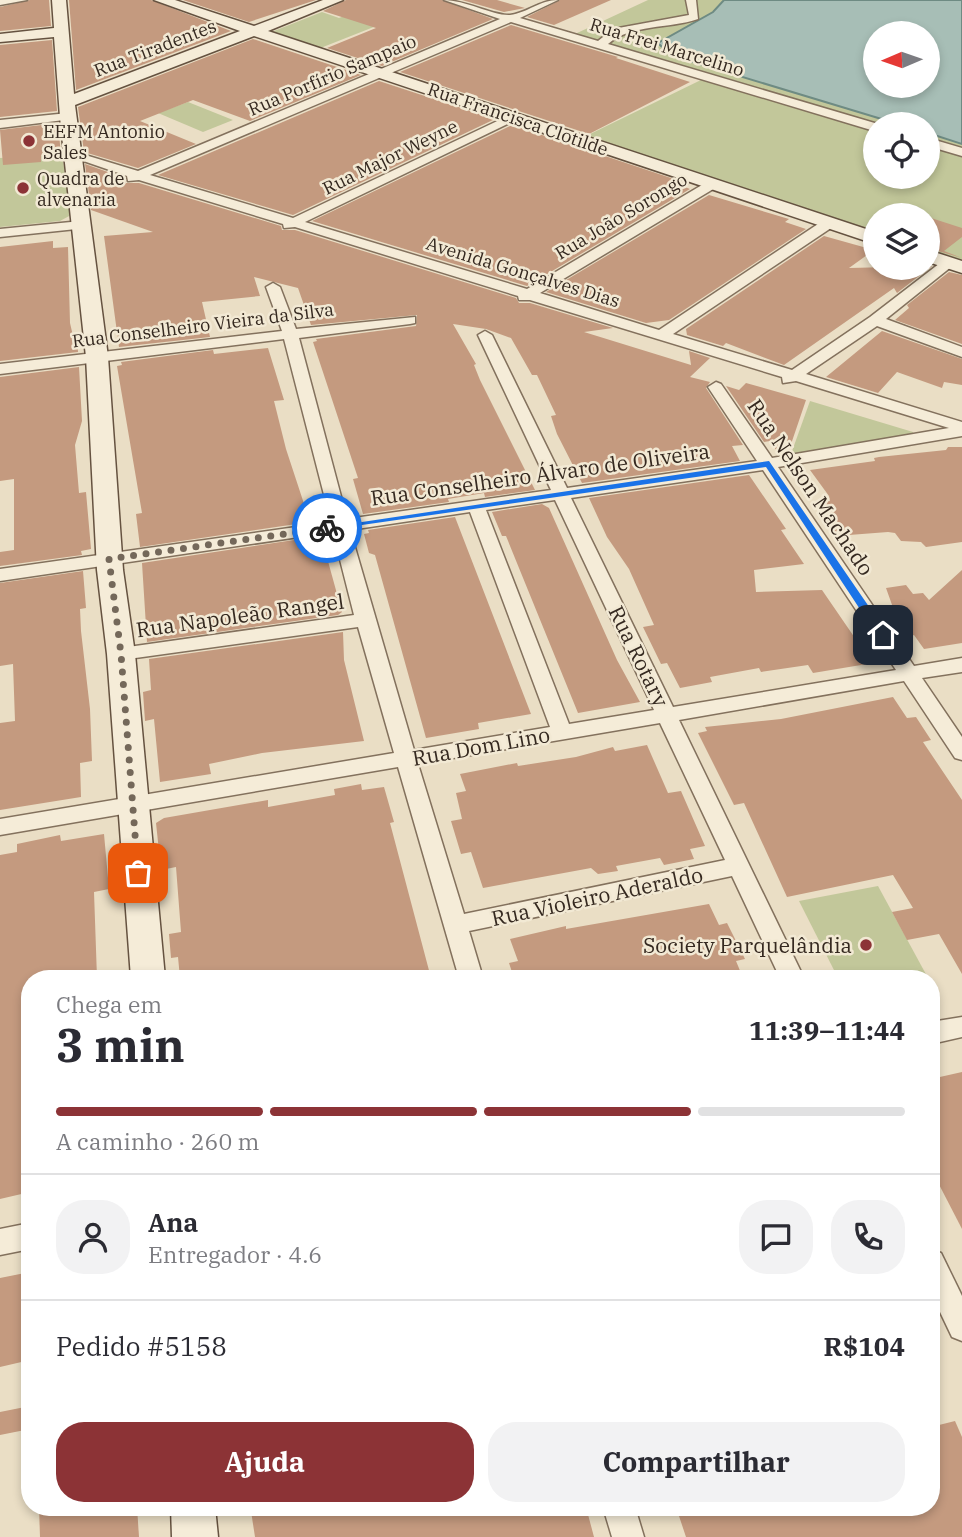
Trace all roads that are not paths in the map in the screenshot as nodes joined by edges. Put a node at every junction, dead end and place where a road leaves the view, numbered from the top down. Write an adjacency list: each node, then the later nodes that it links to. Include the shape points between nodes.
1 (22, 0): 7 (street)
2 (162, 0): 10 (street, Rua Francisca Clotilde)
3 (336, 0): 10 (street, Rua Tiradentes)
4 (449, 0): 9 (street, Rua Frei Marcelino)
5 (553, 0): 9 (street, Rua Porfírio Sampaio)
6 (691, 0): 13 (street, via 694,17 617,32)
7 (0, 2)
8 (64, 2): 11 (street)
9 (509, 18): 13 (street, Rua Frei Marcelino); 14 (street, Rua Porfírio Sampaio)
10 (255, 31): 14 (street, Rua Francisca Clotilde); 15 (street, Rua Tiradentes)
11 (60, 32): 12 (street); 15 (street)
12 (0, 38)
13 (600, 45): 17 (street, Rua Frei Marcelino)
14 (383, 73): 16 (street, Rua Francisca Clotilde); 22 (street, Rua Porfírio Sampaio)
15 (67, 110): 18 (street); 21 (street)
16 (514, 117): 23 (street, Rua Francisca Clotilde); 26 (street, Rua Major Weyne)
17 (863, 123)
18 (0, 124)
19 (940, 146): 20 (street)
20 (962, 152)
21 (73, 161): 22 (street, Avenida Gonçalves Dias); 25 (street)
22 (131, 178): 26 (street, Avenida Gonçalves Dias)
23 (710, 185): 24 (street, Rua Francisca Clotilde); 31 (street, Rua João Sorongo)
24 (829, 223): 28 (street, Rua Francisca Clotilde); 36 (street)
25 (81, 225): 27 (street); 39 (street)
26 (287, 226): 31 (street, Avenida Gonçalves Dias); 32 (street, Avenida Gonçalves Dias)
27 (0, 233)
28 (863, 234)
29 (956, 265): 34 (street)
30 (273, 287): 35 (street)
31 (530, 294): 32 (street, Rua João Sorongo); 36 (street, Avenida Gonçalves Dias)
32 (516, 302): 41 (street, Avenida Gonçalves Dias)
33 (410, 320): 35 (street, Rua Conselheiro Vieira da Silva)
34 (875, 320): 38 (street); 41 (street)
35 (290, 333): 39 (street, Rua Conselheiro Vieira da Silva); 48 (street)
36 (663, 334): 41 (street, Avenida Gonçalves Dias)
37 (485, 335): 46 (street, Rua Rotary)
38 (962, 352)
39 (97, 357): 40 (street, Rua Conselheiro Vieira da Silva); 49 (street)
40 (0, 369)
41 (790, 379): 43 (street, Avenida Gonçalves Dias); 44 (street, Avenida Gonçalves Dias)
42 (716, 387): 45 (street, Rua Nelson Machado)
43 (962, 429): 44 (street, Rua Conselheiro Álvaro de Oliveira)
44 (944, 435): 45 (street, Rua Conselheiro Álvaro de Oliveira)
45 (769, 464): 46 (street, Rua Conselheiro Álvaro de Oliveira); 54 (street, Rua Nelson Machado)
46 (562, 493): 47 (street, Rua Conselheiro Álvaro de Oliveira); 55 (street, Rua Rotary)
47 (476, 506): 48 (street, Rua Conselheiro Álvaro de Oliveira); 56 (street)
48 (339, 526): 49 (street, Rua Conselheiro Álvaro de Oliveira); 51 (street)
49 (109, 559): 50 (street, Rua Conselheiro Álvaro de Oliveira); 52 (street)
50 (0, 575)
51 (365, 620): 52 (street, Rua Napoleão Rangel); 58 (street)
52 (121, 654): 59 (street)
53 (962, 665): 54 (street, Rua Dom Lino)
54 (909, 674): 55 (street, Rua Dom Lino); 57 (street, Rua Nelson Machado)
55 (667, 715): 56 (street, Rua Dom Lino); 61 (street, Rua Rotary)
56 (562, 732): 58 (street, Rua Dom Lino)
57 (962, 753)
58 (404, 759): 59 (street, Rua Dom Lino); 62 (street)
59 (132, 804): 60 (street, Rua Dom Lino); 63 (street)
60 (0, 827)
61 (739, 866): 62 (street, Rua Violeiro Aderaldo); 65 (street, Rua Rotary)
62 (455, 925): 64 (street)
63 (147, 970)
64 (469, 970)
65 (788, 970)
66 (962, 1027): 67 (street)
67 (940, 1031)
68 (21, 1238): 69 (street)
69 (0, 1242)
70 (940, 1282): 71 (street)
71 (962, 1327)
72 (194, 1516): 74 (street)
73 (622, 1516): 75 (street)
74 (195, 1537)
75 (628, 1537)

